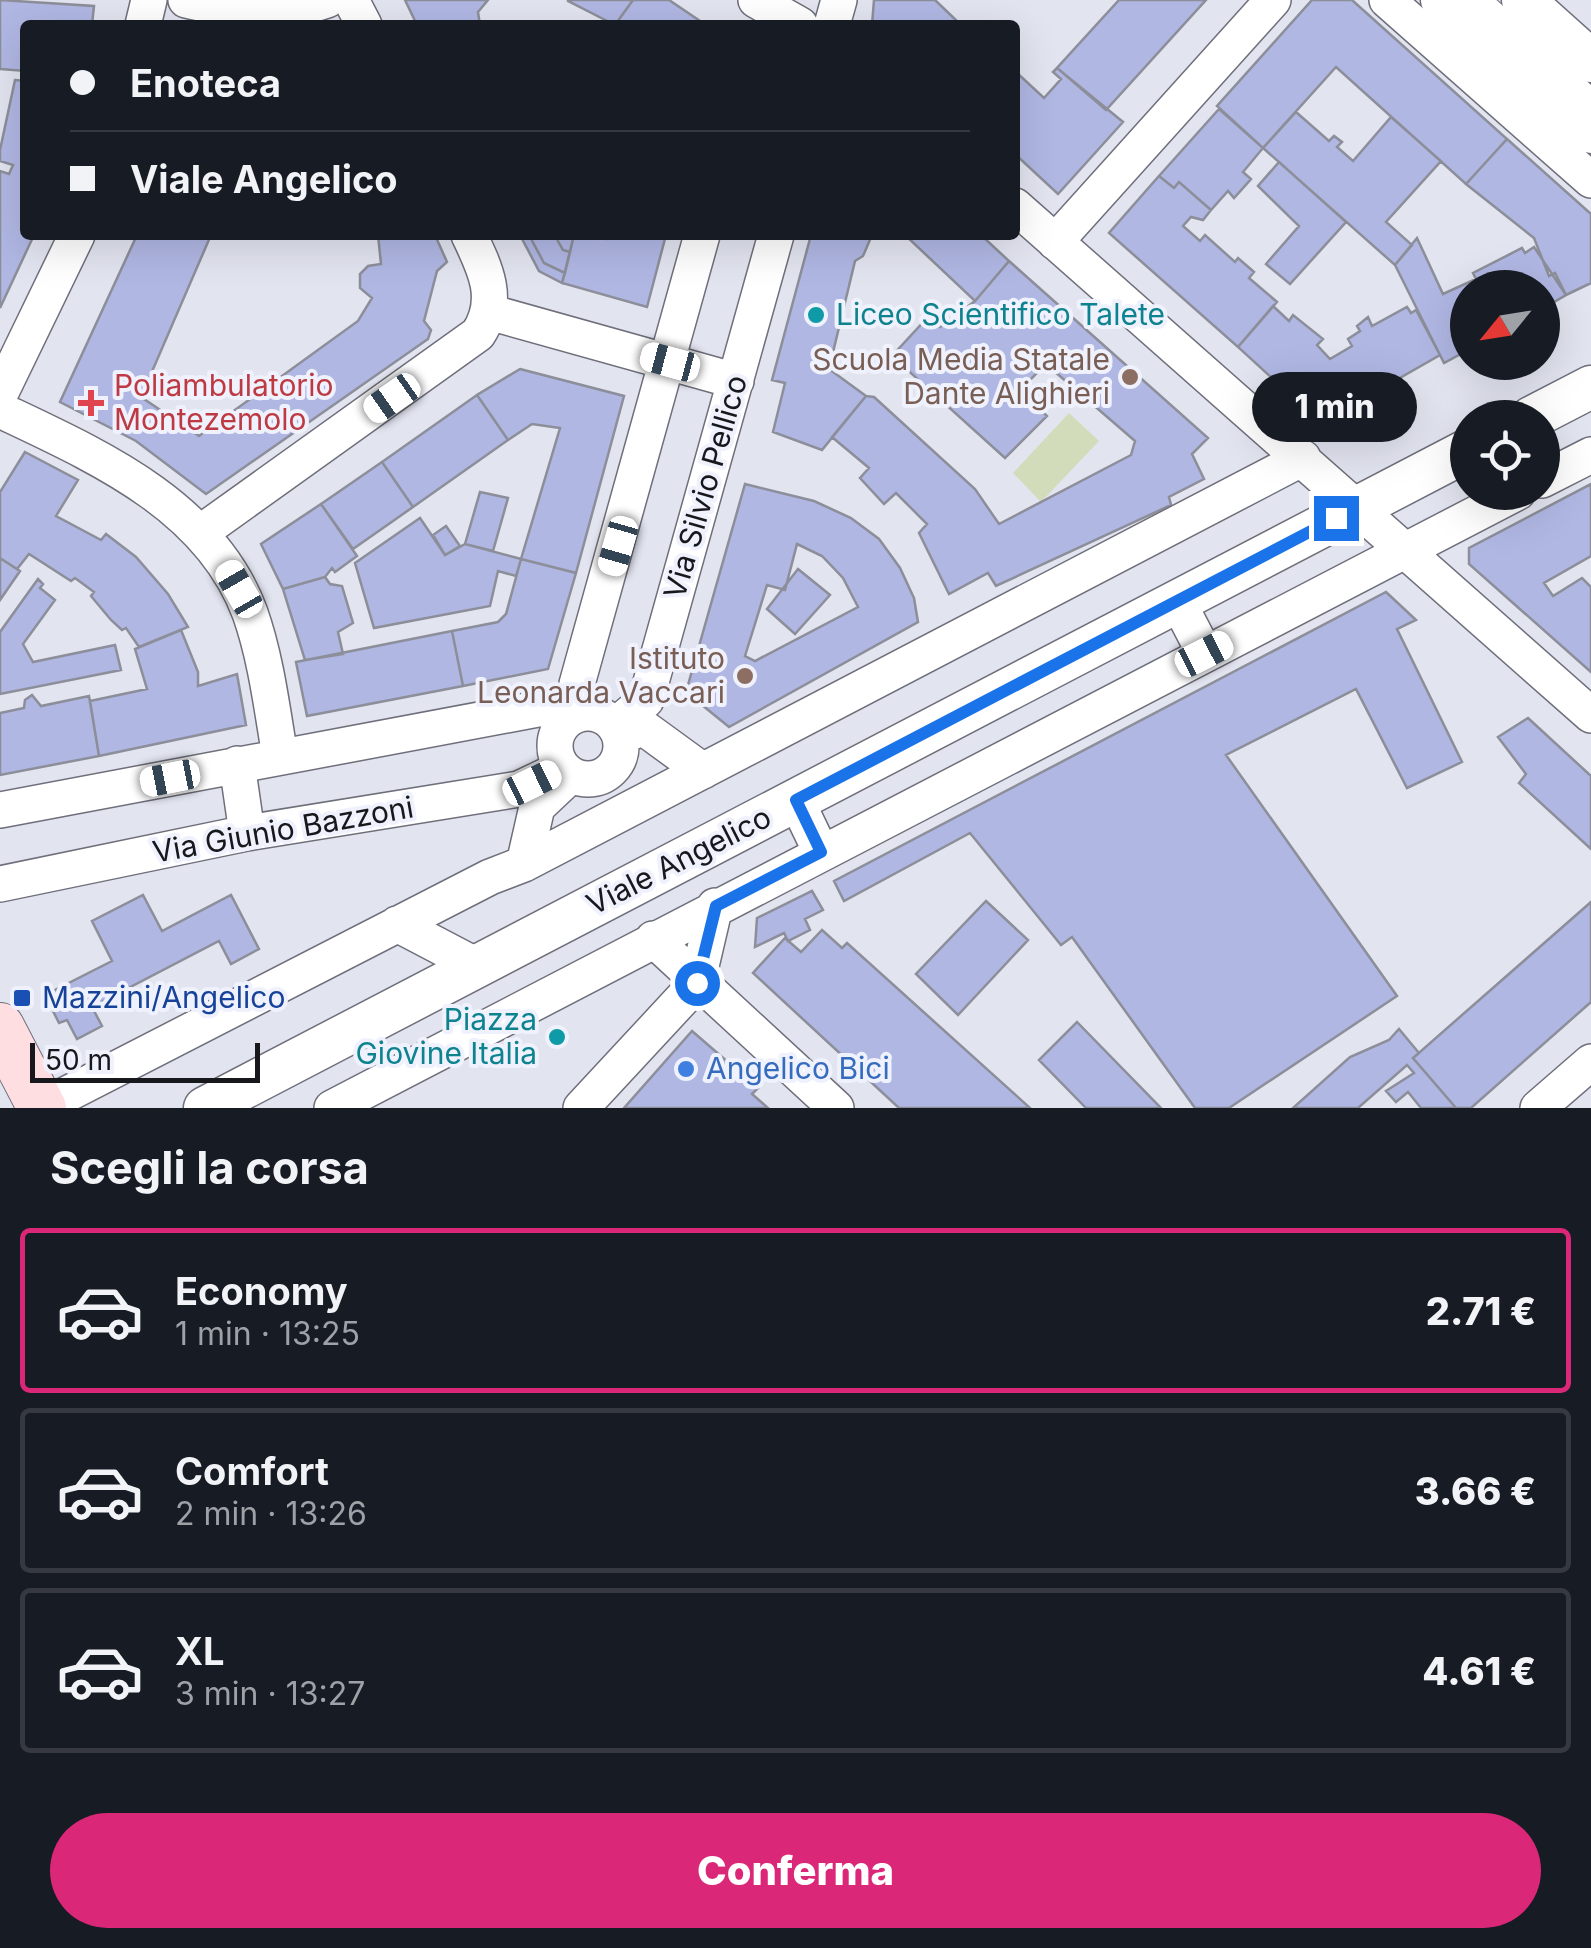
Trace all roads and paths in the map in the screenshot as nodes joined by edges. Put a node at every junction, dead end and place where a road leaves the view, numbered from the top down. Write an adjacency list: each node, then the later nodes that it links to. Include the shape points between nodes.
1 (186, 0): 2 (street, via 258,15)
2 (328, 0)
3 (1273, 0): 20 (street)
4 (1387, 0): 11 (street)
5 (1442, 0): 11 (street)
6 (1483, 0): 12 (lane)
7 (1523, 0): 10 (street)
8 (759, 7): 9 (street)
9 (789, 20)
10 (1591, 62)
11 (1503, 78): 13 (street); 14 (street)
12 (1591, 97)
13 (1591, 132)
14 (1591, 180)
15 (1020, 210): 20 (street)
16 (75, 240): 25 (street)
17 (470, 240): 21 (street, via 490,284)
18 (701, 240): 22 (street)
19 (775, 240): 23 (street, Via Silvio Pellico)
20 (1055, 242): 29 (street)
21 (489, 312): 22 (street); 34 (street, via 468,345)
22 (670, 362): 23 (street); 39 (street)
23 (736, 381): 40 (street, Via Silvio Pellico, via 646,700)
24 (1591, 386): 26 (street)
25 (0, 394)
26 (1560, 403)
27 (0, 410): 34 (street, via 134,479)
28 (1591, 455): 31 (street)
29 (1303, 458): 32 (street); 44 (street)
30 (1450, 459): 32 (street, Viale Angelico)
31 (1560, 471)
32 (1357, 508): 35 (street); 36 (street, Viale Angelico)
33 (1483, 510): 35 (street, Viale Angelico)
34 (200, 533): 41 (street, via 251,616)
35 (1406, 550): 37 (street, Viale Angelico); 38 (street)
36 (1178, 600): 37 (street); 45 (street, Viale Angelico)
37 (1204, 654): 48 (street, Viale Angelico)
38 (1591, 715)
39 (572, 717): 40 (street, via 598,714); 41 (street, via 543,708); 43 (street, via 555,748)
40 (617, 731): 43 (street, via 619,758 604,774); 44 (street, via 644,728)
41 (280, 756): 42 (street)
42 (237, 764): 46 (street); 47 (street)
43 (568, 771): 47 (street, Via Giunio Bazzoni, via 518,789); 49 (street, via 537,807)
44 (703, 771): 49 (street)
45 (796, 800): 48 (street); 54 (street, Viale Angelico)
46 (0, 810)
47 (247, 833): 50 (street, Via Giunio Bazzoni)
48 (821, 852): 51 (street, Viale Angelico)
49 (524, 864): 52 (street)
50 (0, 884)
51 (716, 906): 53 (street, Viale Angelico); 55 (street, Viale Angelico)
52 (397, 924): 54 (street); 59 (street)
53 (652, 938): 55 (street); 58 (street, Viale Angelico)
54 (477, 966): 60 (street, Viale Angelico)
55 (697, 983): 62 (street); 63 (street)
56 (0, 1027): 59 (main road)
57 (1591, 1062): 64 (street)
58 (372, 1100): 61 (street, Viale Angelico)
59 (41, 1108)
60 (205, 1108)
61 (332, 1108)
62 (581, 1108)
63 (836, 1108)
64 (1538, 1108)

